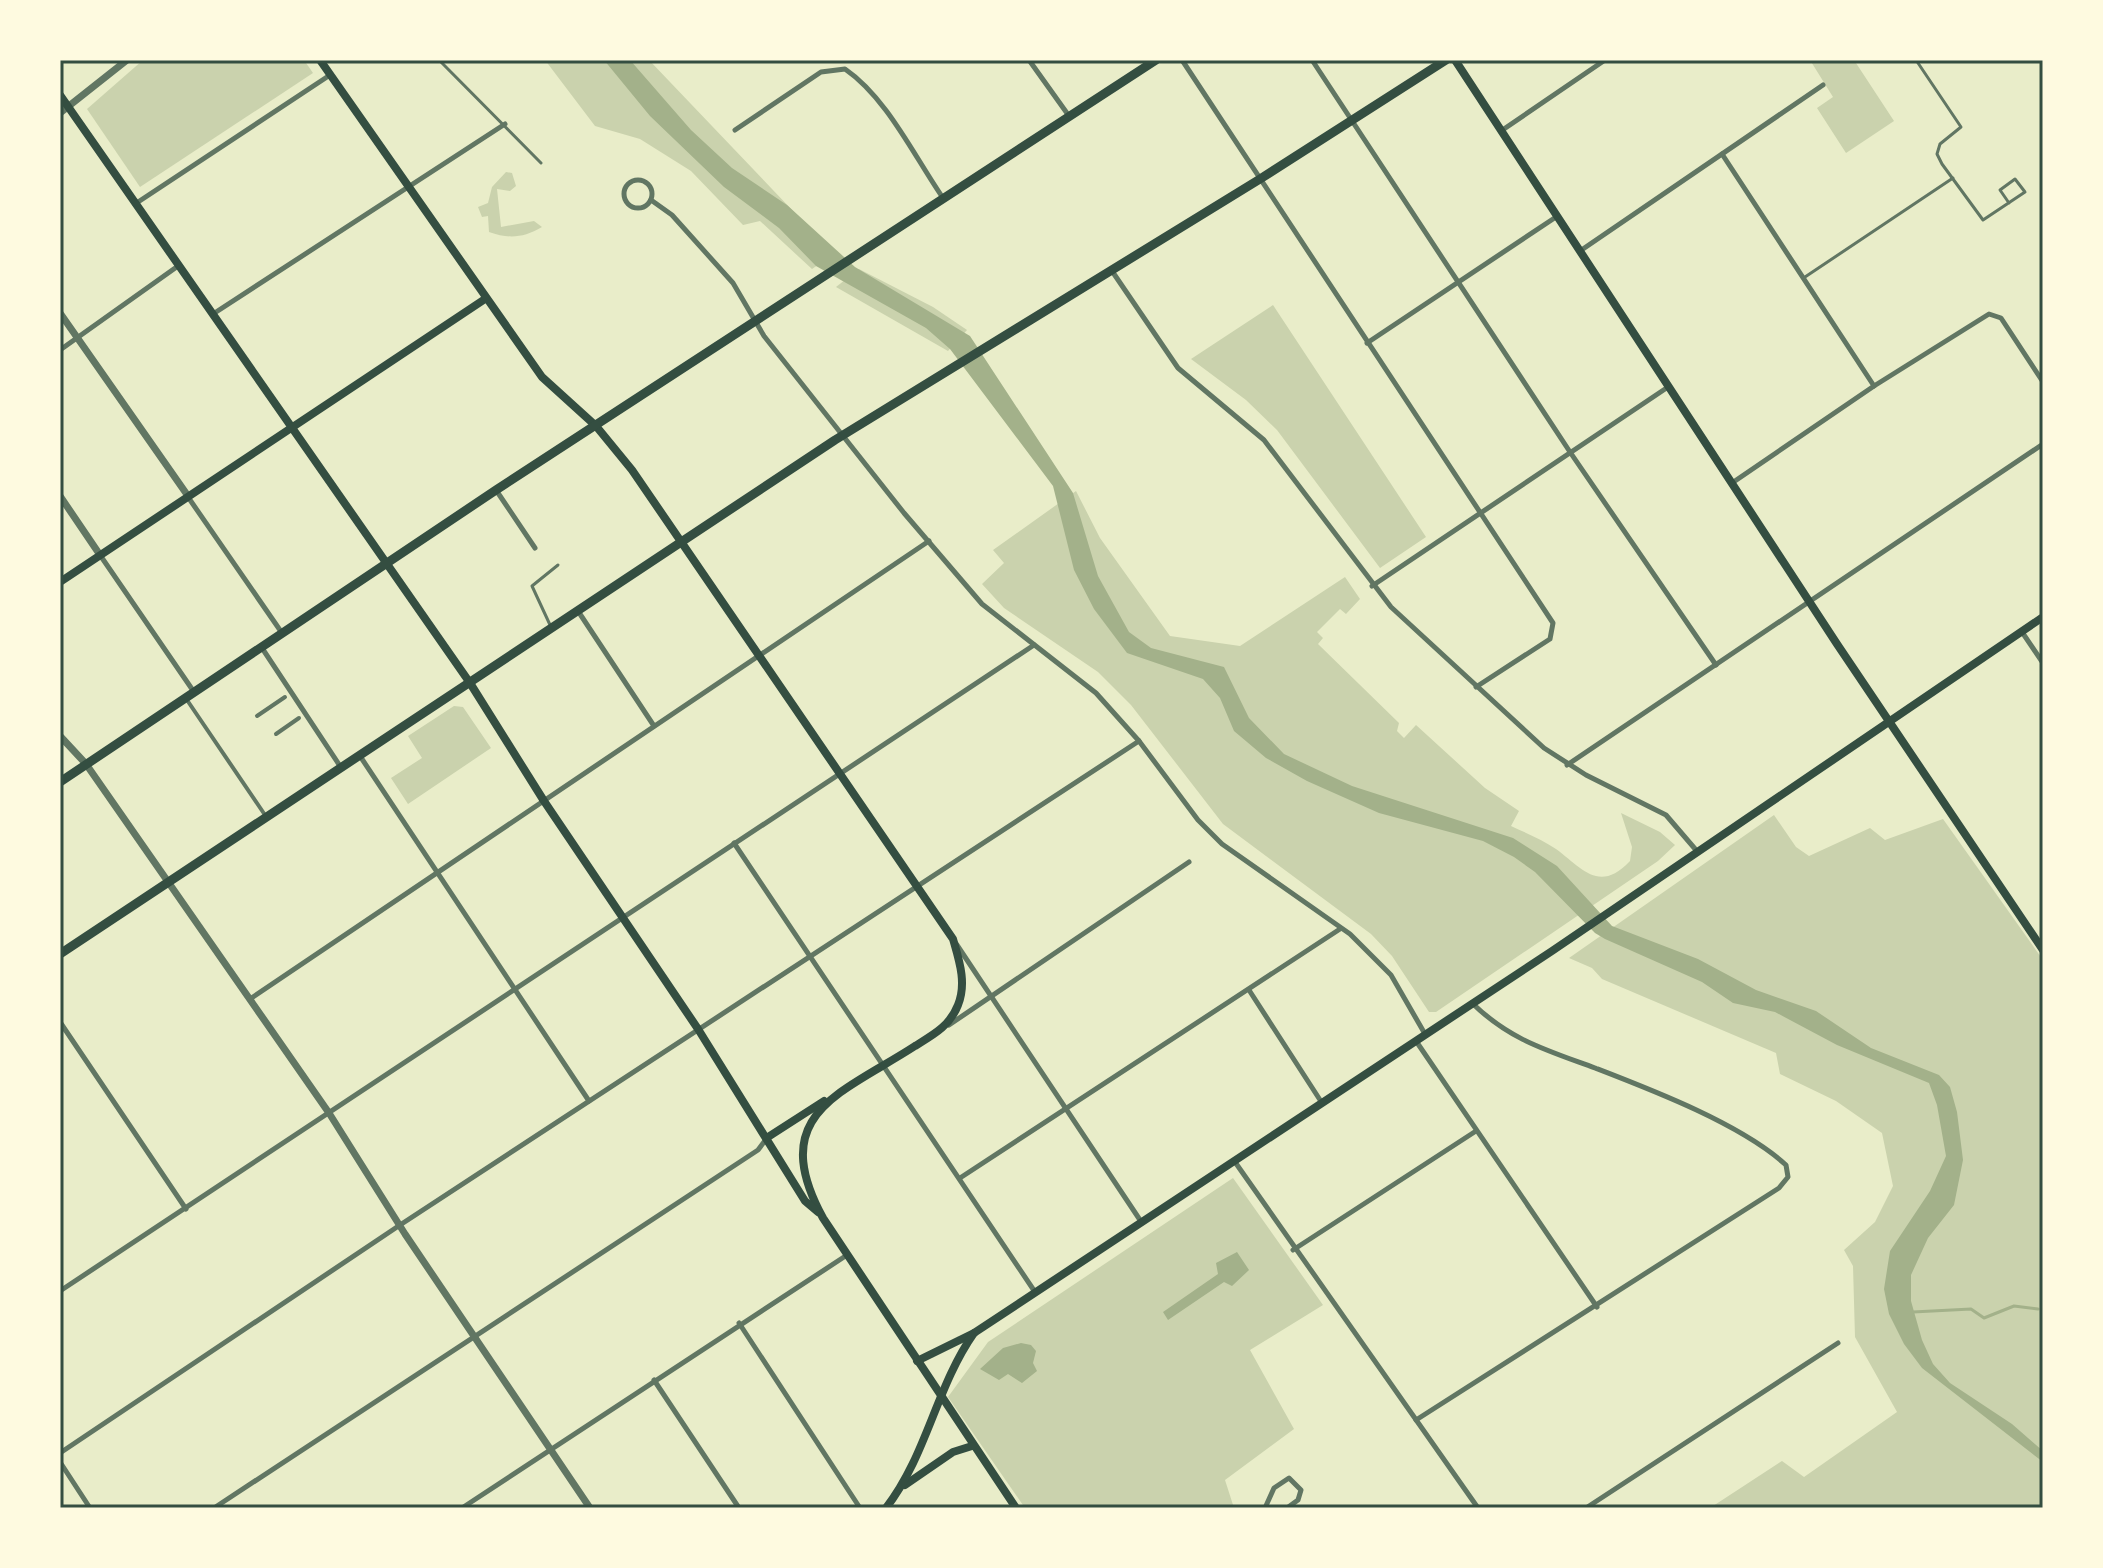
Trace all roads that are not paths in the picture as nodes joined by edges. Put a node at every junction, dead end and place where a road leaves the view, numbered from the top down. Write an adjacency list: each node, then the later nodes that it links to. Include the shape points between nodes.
1 (127, 60): 15 (street)
2 (320, 60): 12 (main road)
3 (439, 60): 19 (lane)
4 (1029, 60): 17 (street)
5 (1156, 60): 17 (main road)
6 (1182, 60): 25 (street)
7 (1312, 60): 18 (street)
8 (1446, 60): 18 (main road)
9 (1455, 60): 21 (main road)
10 (1605, 60): 21 (street)
11 (1916, 60): 24 (lane, via 1961,127 1940,144 1937,154)
12 (330, 75): 26 (main road); 30 (street)
13 (1823, 85): 22 (street)
14 (60, 95): 15 (main road)
15 (69, 107): 16 (street); 30 (main road)
16 (60, 113)
17 (1070, 117): 28 (main road)
18 (1352, 121): 25 (main road); 36 (street)
19 (505, 124): 23 (lane); 26 (street)
20 (735, 130): 28 (street, via 821,72 845,69 861,80)
21 (1501, 131): 31 (main road)
22 (1722, 154): 32 (street); 35 (street)
23 (541, 163)
24 (1953, 178): 29 (lane, via 1983,220); 35 (lane)
25 (1260, 179): 34 (main road); 42 (street)
26 (407, 187): 37 (main road); 39 (street)
27 (651, 200): 27 (street, via 644,182 631,182 624,190 633,207 642,208); 40 (street, via 672,215 733,283)
28 (945, 201): 40 (main road)
29 (2009, 203): 29 (lane, via 2025,192 2015,179 2000,190)
30 (135, 204): 33 (main road)
31 (1556, 217): 32 (main road); 36 (street)
32 (1579, 252): 46 (main road)
33 (178, 266): 39 (main road); 41 (street)
34 (1112, 271): 49 (main road); 64 (street, via 1178,368 1264,440)
35 (1805, 277): 45 (street)
36 (1458, 282): 42 (street); 51 (street)
37 (485, 299): 47 (main road, via 542,377); 48 (main road)
38 (60, 313): 41 (street)
39 (212, 314): 48 (main road)
40 (757, 323): 47 (main road); 49 (street)
41 (77, 339): 43 (street); 55 (street)
42 (1367, 343): 56 (street)
43 (60, 350)
44 (2043, 382): 45 (street, via 2001,318 1989,314)
45 (1874, 386): 52 (street)
46 (1668, 387): 51 (street); 52 (main road)
47 (596, 426): 53 (main road); 57 (main road)
48 (291, 428): 55 (main road); 61 (main road)
49 (844, 434): 57 (main road); 58 (street)
50 (2043, 444): 65 (street)
51 (1570, 452): 56 (street); 75 (street)
52 (1732, 484): 65 (main road)
53 (496, 490): 59 (street); 61 (main road)
54 (60, 496): 60 (street)
55 (188, 496): 60 (main road); 70 (street)
56 (1478, 512): 64 (street); 77 (street, via 1550,617 1554,631 1550,639)
57 (680, 541): 66 (main road); 73 (main road)
58 (929, 541): 71 (street, via 982,604); 73 (street)
59 (535, 548)
60 (100, 555): 63 (main road); 78 (street)
61 (387, 564): 70 (main road); 76 (main road)
62 (558, 565): 68 (lane, via 532,586)
63 (60, 582)
64 (1372, 586): 77 (street)
65 (1811, 602): 75 (street); 82 (main road)
66 (577, 610): 68 (main road); 83 (street)
67 (2043, 617): 69 (main road)
68 (551, 627): 76 (main road)
69 (2022, 632): 74 (street); 82 (main road)
70 (282, 633): 72 (main road)
71 (1034, 645): 86 (street, via 1096,693); 91 (street)
72 (262, 647): 78 (main road); 90 (street)
73 (758, 655): 83 (street); 91 (main road)
74 (2043, 663)
75 (1716, 665): 89 (street)
76 (470, 683): 87 (main road); 93 (main road)
77 (1476, 687): 89 (street)
78 (190, 695): 88 (main road); 94 (street)
79 (285, 697): 80 (street)
80 (257, 716)
81 (299, 718): 84 (street)
82 (1888, 720): 96 (main road); 104 (main road)
83 (654, 726): 93 (street)
84 (276, 734)
85 (60, 736): 88 (street)
86 (1139, 741): 100 (street); 102 (street, via 1180,799 1222,844)
87 (360, 755): 90 (main road); 98 (street)
88 (86, 764): 92 (main road); 99 (street)
89 (1567, 765): 96 (street, via 1666,815)
90 (341, 767): 94 (main road)
91 (840, 772): 95 (street); 100 (main road)
92 (60, 782)
93 (544, 801): 98 (street); 101 (main road)
94 (266, 817): 99 (main road)
95 (734, 843): 101 (street); 106 (street)
96 (1696, 850): 111 (main road)
97 (1189, 862): 109 (street)
98 (439, 874): 107 (street); 110 (street)
99 (166, 883): 105 (main road); 110 (street)
100 (917, 885): 103 (main road); 106 (street)
101 (623, 917): 107 (street); 114 (main road)
102 (1341, 928): 108 (street); 115 (street, via 1391,975)
103 (953, 939): 109 (street); 113 (main road, via 962,987)
104 (2043, 950)
105 (60, 954)
106 (811, 956): 114 (street); 117 (street)
107 (513, 990): 119 (street); 122 (street)
108 (1249, 990): 120 (street); 121 (street)
109 (993, 997): 113 (street); 121 (street)
110 (250, 999): 122 (street)
111 (1472, 1003): 115 (main road); 135 (street, via 1516,1039 1641,1086 1758,1143 1786,1165 1788,1177 1779,1188)
112 (60, 1022): 127 (street)
113 (945, 1028): 117 (main road)
114 (698, 1029): 119 (street); 124 (main road)
115 (1425, 1035): 116 (main road)
116 (1416, 1041): 120 (main road); 123 (street)
117 (884, 1066): 118 (main road); 126 (street)
118 (840, 1091): 124 (main road); 128 (main road, via 815,1114 803,1145 804,1172)
119 (589, 1101): 130 (street)
120 (1322, 1103): 125 (main road)
121 (1066, 1110): 126 (street); 129 (street)
122 (329, 1113): 127 (street); 130 (street)
123 (1476, 1131): 131 (street); 135 (street)
124 (768, 1137): 128 (main road, via 805,1201); 138 (street, via 758,1150)
125 (1235, 1162): 129 (main road); 131 (street)
126 (960, 1178): 134 (street)
127 (186, 1209): 133 (street)
128 (821, 1215): 132 (main road)
129 (1142, 1224): 134 (main road)
130 (400, 1225): 138 (street); 146 (street)
131 (1293, 1250): 143 (street)
132 (847, 1255): 136 (street); 140 (main road)
133 (60, 1291)
134 (1035, 1293): 137 (main road)
135 (1597, 1307): 143 (street)
136 (739, 1323): 141 (street); 154 (street)
137 (974, 1333): 140 (main road); 142 (main road, via 958,1355)
138 (475, 1337): 145 (street); 150 (street)
139 (1838, 1343): 160 (street)
140 (917, 1361): 142 (main road)
141 (654, 1380): 145 (street); 153 (street)
142 (941, 1398): 144 (main road); 148 (main road)
143 (1416, 1420): 159 (street)
144 (972, 1446): 148 (main road, via 953,1452); 156 (main road)
145 (551, 1449): 151 (street); 152 (street)
146 (60, 1453)
147 (60, 1462): 149 (street)
148 (901, 1488): 155 (main road)
149 (90, 1508)
150 (214, 1508)
151 (462, 1508)
152 (590, 1508)
153 (739, 1508)
154 (860, 1508)
155 (886, 1508)
156 (1016, 1508)
157 (1265, 1508): 158 (street, via 1274,1488 1289,1478 1301,1490)
158 (1287, 1508)
159 (1478, 1508)
160 (1586, 1508)

